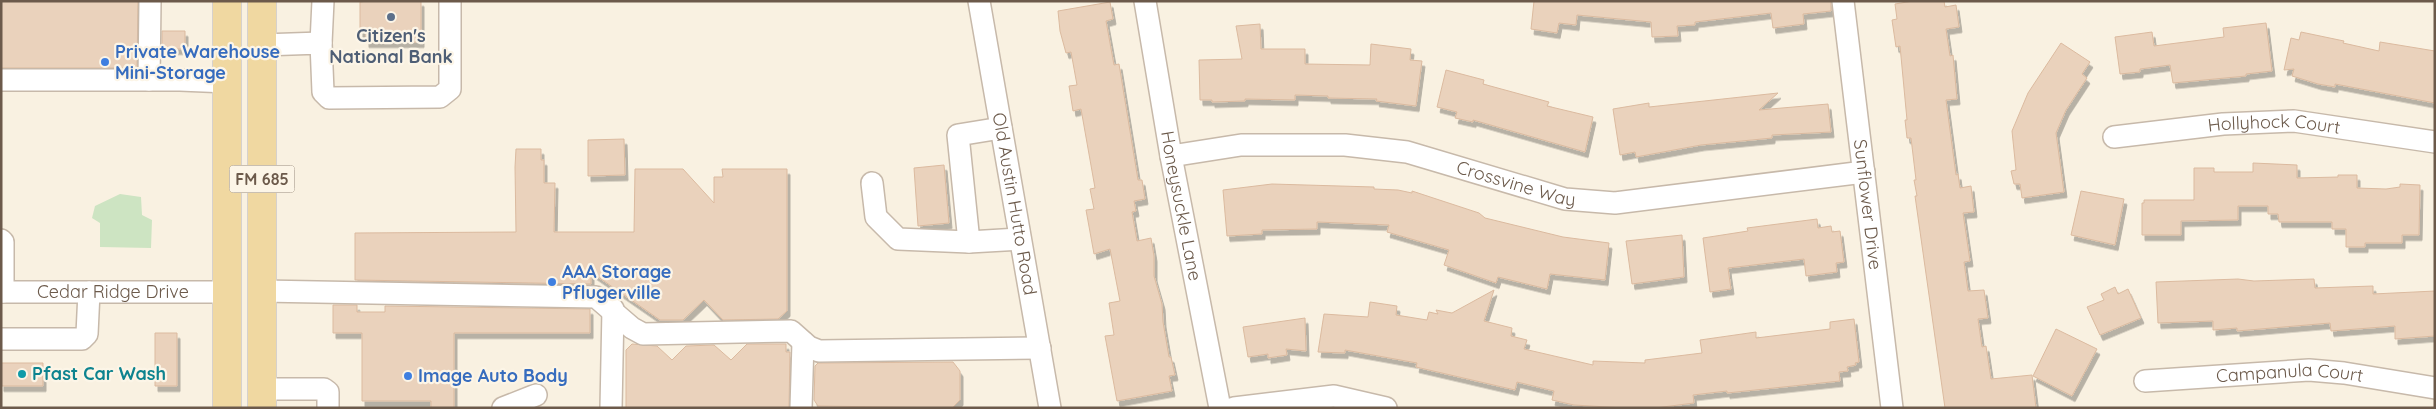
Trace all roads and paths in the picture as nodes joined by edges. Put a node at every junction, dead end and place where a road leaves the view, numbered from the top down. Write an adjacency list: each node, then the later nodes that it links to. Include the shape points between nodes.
1 (150, 1): 12 (street)
2 (227, 1): 13 (main road, FM 685)
3 (262, 1): 10 (main road, FM 685)
4 (323, 1): 9 (street)
5 (450, 1): 9 (street, via 450,89 440,97 329,98 323,92)
6 (979, 1): 14 (street, Old Austin Hutto Road)
7 (1145, 1): 17 (street, Honeysuckle Lane)
8 (1843, 1): 18 (street, Sunflower Drive)
9 (321, 43): 10 (street)
10 (262, 45): 23 (main road, FM 685)
11 (1, 80): 12 (street)
12 (149, 80): 13 (street)
13 (227, 82): 26 (main road, FM 685)
14 (1001, 128): 20 (street, Old Austin Hutto Road); 22 (street, via 958,135)
15 (2114, 137): 16 (street, Hollyhock Court, via 2223,124 2294,121)
16 (2435, 142)
17 (1171, 156): 18 (street, Crossvine Way, via 1241,145 1345,145 1407,152 1565,199 1615,203); 41 (street, Honeysuckle Lane)
18 (1864, 172): 44 (street, Sunflower Drive)
19 (872, 183): 22 (street, via 876,217 898,239)
20 (1020, 239): 22 (street); 30 (street, Old Austin Hutto Road)
21 (1, 240): 24 (street)
22 (969, 242)
23 (262, 291): 27 (street, via 596,297); 34 (main road, FM 685)
24 (2, 292): 25 (street, Cedar Ridge Drive)
25 (89, 292): 26 (street, Cedar Ridge Drive); 28 (street, via 87,334 82,340)
26 (227, 292): 35 (main road, FM 685)
27 (613, 310): 29 (street, via 643,334 791,331); 38 (street)
28 (1, 339)
29 (803, 342): 30 (street, via 819,351); 39 (street)
30 (1040, 348): 40 (street, Old Austin Hutto Road)
31 (2145, 381): 32 (street, Campanula Court, via 2309,370)
32 (2435, 388)
33 (536, 395): 37 (street)
34 (262, 398): 36 (street, via 324,389 328,392)
35 (227, 408)
36 (328, 408)
37 (503, 408)
38 (611, 408)
39 (801, 408)
40 (1050, 408)
41 (1220, 408)
42 (1234, 408): 43 (street, via 1334,396)
43 (1386, 408)
44 (1892, 408)

